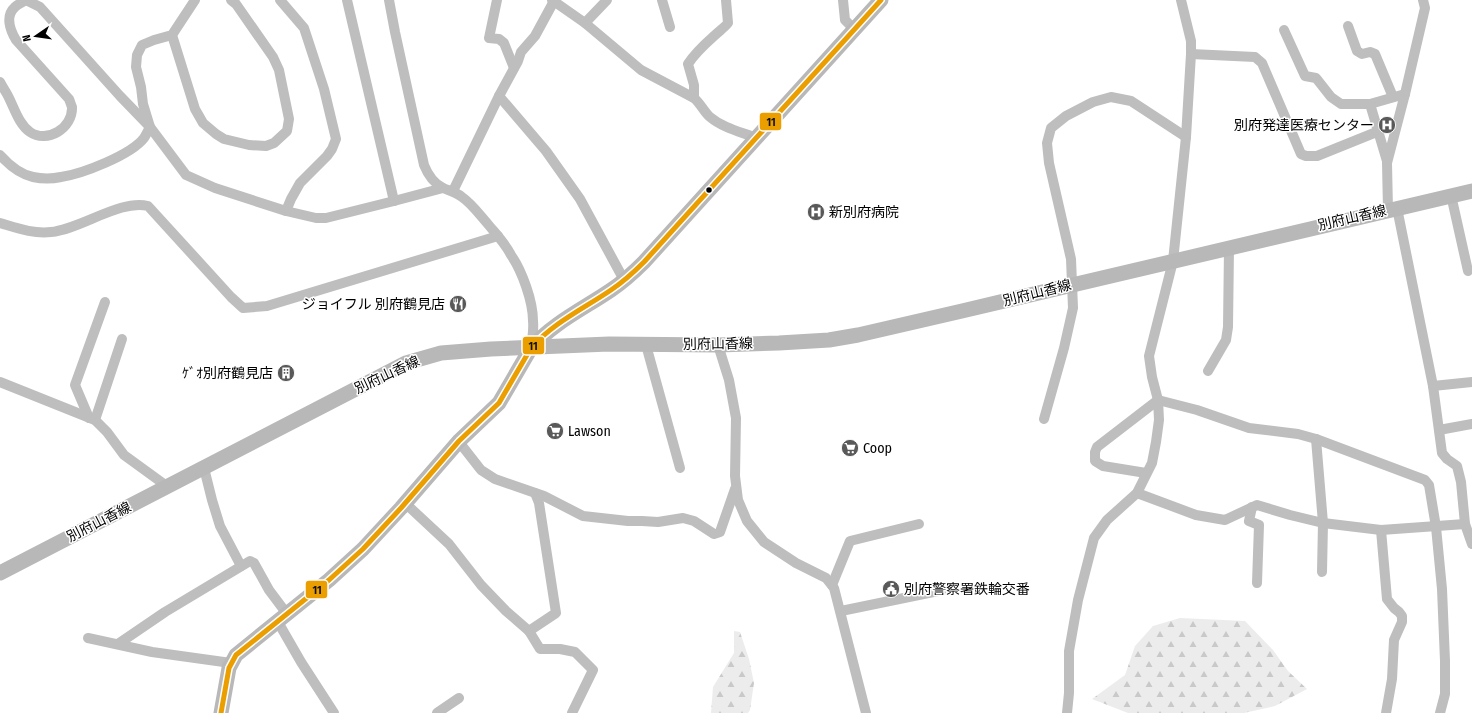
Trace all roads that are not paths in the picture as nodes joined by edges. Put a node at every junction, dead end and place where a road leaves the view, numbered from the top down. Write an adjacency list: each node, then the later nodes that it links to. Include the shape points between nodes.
1 (26, 0): 24 (street, via 14,8 9,19 11,33 69,98 72,108 70,119 64,127 48,137 30,132 19,120); 30 (street, via 40,7)
2 (195, 0): 21 (street)
3 (231, 0): 21 (street, via 280,70 289,119 287,131 274,143 266,146 249,145 224,139 203,124 195,109)
4 (280, 0): 42 (street, via 304,28 324,89 336,139 327,156 300,183)
5 (347, 0): 40 (street)
6 (390, 0): 36 (street, via 424,165 433,181)
7 (498, 0): 23 (street, via 489,38 499,39 504,43)
8 (553, 0): 16 (street); 23 (street, via 535,36 521,52)
9 (607, 0): 16 (street)
10 (662, 0): 18 (street)
11 (726, 0): 27 (street, via 728,23 688,64 694,85)
12 (843, 0): 19 (street, via 845,20)
13 (881, 0): 19 (main road)
14 (1182, 0): 22 (street)
15 (1423, 0): 25 (street, via 1425,8)
16 (585, 23): 27 (street, via 642,70)
17 (1348, 26): 28 (street, via 1358,51 1362,54 1375,54)
18 (670, 27)
19 (855, 30): 33 (main road)
20 (1284, 30): 29 (street, via 1305,76 1316,78 1331,97 1341,104)
21 (172, 35): 30 (street, via 142,44 137,55 136,67)
22 (1191, 54): 31 (street, via 1255,57 1262,63 1301,154 1317,156); 32 (street)
23 (514, 68): 26 (street)
24 (0, 82)
25 (1405, 94): 28 (street); 35 (street)
26 (499, 96): 37 (street); 48 (street, via 546,151 580,199)
27 (694, 98): 33 (street, via 716,122)
28 (1393, 98): 29 (street)
29 (1370, 104): 31 (street)
30 (150, 127): 34 (street, via 144,138 116,158 60,177 32,176 14,168); 42 (street, via 186,175 215,188)
31 (1379, 131): 35 (street)
32 (1186, 137): 46 (street); 49 (street, via 1131,101 1111,97 1093,102 1066,116 1051,128 1047,143 1071,259)
33 (756, 138): 48 (main road, via 651,255)
34 (0, 155)
35 (1387, 163): 41 (street)
36 (443, 188): 37 (street); 40 (street)
37 (453, 191): 44 (street, via 468,202)
38 (1472, 191): 39 (main road, 別府山香線)
39 (1451, 196): 41 (main road, 別府山香線); 47 (street)
40 (394, 201): 42 (street, via 326,218)
41 (1392, 209): 45 (main road, 別府山香線); 58 (street)
42 (286, 211)
43 (0, 223): 44 (street, via 27,231 52,232 66,230 124,208 148,206 243,308 267,306)
44 (498, 236): 54 (street, via 512,255 527,292 533,318)
45 (1228, 248): 46 (main road, 別府山香線); 55 (street, via 1226,340)
46 (1173, 261): 49 (main road, 別府山香線); 59 (street, via 1149,356)
47 (1468, 271)
48 (624, 280): 54 (main road, via 554,326)
49 (1073, 284): 53 (main road, 別府山香線, via 840,338); 61 (street, via 1073,308)
50 (105, 302): 60 (street, via 75,386)
51 (122, 339): 60 (street)
52 (646, 345): 53 (main road, 別府山香線); 54 (main road, 別府山香線); 67 (street)
53 (718, 345): 71 (street, via 729,380 736,418)
54 (531, 348): 66 (main road, 別府山香線, via 454,352 416,359); 75 (main road, via 499,403 459,441)
55 (1208, 371)
56 (0, 382): 60 (street)
57 (1472, 382): 58 (street)
58 (1432, 386): 63 (street)
59 (1158, 400): 64 (street, via 1249,428 1298,434); 68 (street, via 1156,442 1152,463); 68 (street, via 1097,447 1095,452 1095,461 1103,466)
60 (92, 419): 72 (street, via 107,432 124,455)
61 (1044, 419)
62 (1472, 424): 63 (street)
63 (1439, 430): 69 (street, via 1442,453 1457,466)
64 (1316, 439): 77 (street); 80 (street, via 1425,480 1429,485)
65 (463, 447): 73 (street, via 480,470 495,479)
66 (204, 468): 72 (main road, 別府山香線); 83 (street, via 220,526)
67 (680, 468)
68 (1146, 473): 74 (street)
69 (1462, 482): 70 (street); 79 (street)
70 (1472, 482)
71 (736, 486): 73 (street, via 720,532 714,534 699,523 682,518 658,522 583,516); 87 (street, via 738,500 747,521 764,542 796,563 826,578)
72 (168, 487): 85 (main road, 別府山香線)
73 (535, 493): 91 (street, via 539,503 556,613)
74 (1137, 493): 76 (street, via 1196,515 1225,520); 101 (street, via 1107,520 1094,538 1078,600 1069,650)
75 (405, 504): 90 (main road, via 346,565); 91 (street, via 444,538 481,585)
76 (1252, 507): 77 (street, via 1257,505); 86 (street, via 1249,521 1259,525)
77 (1323, 523): 81 (street); 84 (street)
78 (919, 524): 87 (street, via 850,541)
79 (1465, 524): 80 (street); 82 (street)
80 (1436, 526): 81 (street); 103 (street, via 1445,661 1445,694)
81 (1381, 530): 102 (street, via 1387,599 1402,616 1394,640 1392,679)
82 (1472, 544)
83 (241, 566): 90 (street, via 253,562); 93 (street)
84 (1322, 572)
85 (0, 573)
86 (1257, 584)
87 (832, 585): 89 (street)
88 (943, 590): 89 (street)
89 (841, 612): 100 (street)
90 (282, 618): 94 (main road); 97 (street, via 301,662)
91 (529, 631): 99 (street, via 540,649 575,652 594,670)
92 (88, 638): 93 (street)
93 (118, 644): 94 (street, via 152,652)
94 (230, 663): 96 (main road)
95 (459, 698): 98 (street)
96 (221, 713)
97 (334, 713)
98 (437, 713)
99 (572, 713)
100 (866, 713)
101 (1067, 713)
102 (1386, 713)
103 (1440, 713)

